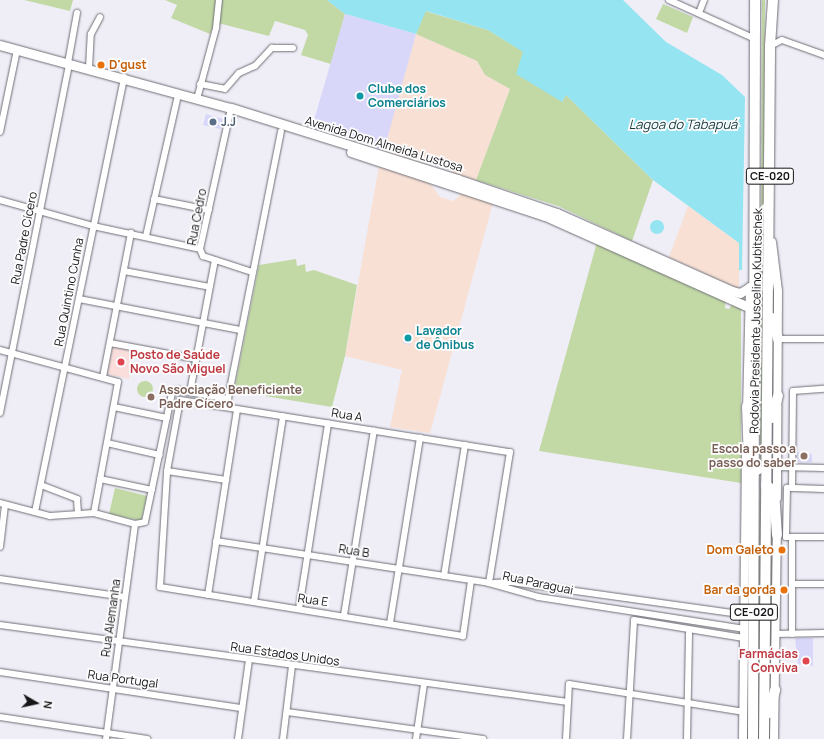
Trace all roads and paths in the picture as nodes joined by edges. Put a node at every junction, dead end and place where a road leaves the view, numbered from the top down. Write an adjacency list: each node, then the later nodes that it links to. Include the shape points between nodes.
1 (219, 0): 20 (street, via 216,28)
2 (669, 0): 8 (street)
3 (704, 0): 8 (street)
4 (755, 0): 10 (highway, Rodovia Presidente Juscelino Kubitschek / CE-020)
5 (773, 0): 12 (highway, Rodovia Presidente Juscelino Kubitschek / CE-020)
6 (779, 0): 12 (highway)
7 (77, 13): 17 (street, Rua Padre Cícero)
8 (699, 13): 10 (street)
9 (100, 17): 18 (street, via 91,34)
10 (754, 39): 32 (highway, Rodovia Presidente Juscelino Kubitschek / CE-020)
11 (0, 45): 17 (main road, Avenida Dom Almeida Lustosa)
12 (770, 46): 15 (street, via 782,40); 35 (highway, Rodovia Presidente Juscelino Kubitschek / CE-020)
13 (293, 48): 20 (street, via 272,48 255,66 240,73 225,89)
14 (0, 51): 16 (main road, Avenida Dom Almeida Lustosa)
15 (823, 53)
16 (16, 55): 17 (main road, Avenida Dom Almeida Lustosa); 25 (street)
17 (68, 66): 18 (main road, Avenida Dom Almeida Lustosa); 19 (main road, Avenida Dom Almeida Lustosa); 30 (street, Rua Padre Cícero)
18 (88, 68): 19 (main road, Avenida Dom Almeida Lustosa)
19 (123, 80): 21 (main road, Avenida Dom Almeida Lustosa); 22 (main road, Avenida Dom Almeida Lustosa); 31 (street, Rua Quintino Cunha)
20 (200, 84): 22 (street)
21 (177, 99): 23 (main road, Avenida Dom Almeida Lustosa); 27 (street)
22 (197, 99): 23 (main road, Avenida Dom Almeida Lustosa)
23 (230, 112): 24 (main road, Avenida Dom Almeida Lustosa); 26 (main road, Avenida Dom Almeida Lustosa); 29 (street, Rua Cedro)
24 (281, 131): 26 (main road, Avenida Dom Almeida Lustosa); 39 (street)
25 (0, 132)
26 (426, 172): 42 (main road, Avenida Dom Almeida Lustosa, via 557,213)
27 (154, 199): 29 (street); 34 (street)
28 (0, 200): 30 (street)
29 (209, 210): 36 (street, Rua Cedro)
30 (41, 212): 31 (street); 53 (street, Rua Padre Cícero)
31 (93, 226): 33 (street); 43 (street, Rua Quintino Cunha)
32 (754, 230): 41 (highway); 77 (highway, Rodovia Presidente Juscelino Kubitschek / CE-020)
33 (131, 233): 34 (street); 38 (street)
34 (146, 236): 36 (street)
35 (771, 236): 46 (highway, Rodovia Presidente Juscelino Kubitschek / CE-020); 49 (main road, via 778,284)
36 (200, 249): 37 (street, Rua Cedro, via 203,256)
37 (214, 260): 39 (street); 40 (street)
38 (124, 271): 40 (street); 44 (street)
39 (252, 272): 48 (street)
40 (210, 287): 47 (street)
41 (750, 287): 42 (main road, via 740,293); 45 (main road)
42 (731, 294): 45 (main road, Avenida Dom Almeida Lustosa)
43 (79, 299): 44 (street); 55 (street, Rua Quintino Cunha)
44 (117, 307): 47 (street); 51 (street)
45 (748, 307): 60 (main road)
46 (768, 307): 49 (highway); 68 (highway, Rodovia Presidente Juscelino Kubitschek / CE-020)
47 (203, 323): 48 (street); 54 (street)
48 (240, 330): 58 (street, via 228,399)
49 (778, 339): 50 (street); 59 (main road)
50 (824, 339)
51 (110, 343): 54 (street); 56 (street)
52 (0, 350): 53 (street)
53 (12, 353): 55 (street); 63 (street, Rua Padre Cícero)
54 (196, 359): 58 (street)
55 (65, 370): 56 (street); 80 (street, Rua Quintino Cunha)
56 (103, 377): 61 (street, via 117,380)
57 (824, 389): 73 (street, via 795,389)
58 (190, 392): 65 (street, via 178,390 172,393)
59 (778, 396): 68 (highway); 75 (main road)
60 (747, 406): 77 (highway, via 749,463); 111 (main road)
61 (114, 407): 65 (street); 70 (street)
62 (237, 409): 64 (street, Rua A); 76 (street, Rua A, via 180,400); 79 (street)
63 (0, 412)
64 (283, 416): 66 (street, Rua A); 96 (street)
65 (167, 418): 72 (street)
66 (328, 423): 67 (street, Rua A); 97 (street)
67 (374, 430): 69 (street, Rua A); 98 (street)
68 (768, 432): 75 (highway, Rodovia Presidente Juscelino Kubitschek / CE-020)
69 (420, 437): 71 (street, Rua A); 99 (street)
70 (108, 444): 72 (street); 78 (street)
71 (465, 444): 100 (street); 103 (street, Rua A, via 510,452)
72 (160, 455): 85 (street)
73 (792, 467): 74 (street); 75 (street); 83 (street)
74 (824, 468)
75 (772, 469): 77 (highway); 82 (highway, Rodovia Presidente Juscelino Kubitschek / CE-020); 91 (main road)
76 (167, 470): 79 (street); 106 (street, Rua E, via 160,588)
77 (756, 470): 81 (highway, Rodovia Presidente Juscelino Kubitschek / CE-020)
78 (100, 479): 85 (street); 89 (street)
79 (226, 480): 94 (street)
80 (41, 485): 87 (street, Rua Quintino Cunha); 88 (street, via 77,499)
81 (756, 485): 82 (highway); 146 (highway, Rodovia Presidente Juscelino Kubitschek / CE-020)
82 (767, 485): 91 (highway, via 774,492); 135 (highway, Rodovia Presidente Juscelino Kubitschek / CE-020)
83 (792, 488): 84 (street); 92 (street, via 787,488 786,537)
84 (824, 489)
85 (152, 490): 90 (street, via 146,520)
86 (2, 504): 87 (street); 95 (street)
87 (35, 512): 88 (street, via 60,517)
88 (78, 512): 89 (street)
89 (94, 513): 90 (street)
90 (135, 524): 107 (street, Rua Alemanha)
91 (777, 535): 117 (main road)
92 (792, 537): 93 (street); 104 (street)
93 (824, 537)
94 (216, 541): 96 (street, Rua B); 106 (street)
95 (0, 547)
96 (262, 548): 97 (street, Rua B); 108 (street)
97 (307, 555): 98 (street, Rua B); 109 (street)
98 (353, 562): 99 (street, Rua B); 110 (street)
99 (398, 569): 100 (street, Rua B); 112 (street)
100 (444, 576): 102 (street, Rua B)
101 (0, 579): 107 (street)
102 (471, 581): 103 (street, Rua B); 112 (street, Rua E, via 463,636)
103 (489, 583): 111 (street, Rua Paraguai, via 511,582); 114 (street, Rua Paraguai, via 538,596)
104 (792, 584): 105 (street); 118 (street)
105 (824, 584)
106 (208, 595): 108 (street, Rua E)
107 (125, 597): 120 (street, Rua Alemanha)
108 (254, 602): 109 (street, Rua E)
109 (299, 609): 110 (street, Rua E)
110 (344, 615): 112 (street, Rua E)
111 (745, 616): 114 (main road)
112 (390, 623)
113 (0, 625): 120 (street, Rua Estados Unidos)
114 (744, 629): 119 (main road)
115 (689, 630): 119 (street); 127 (street, via 634,620); 129 (street)
116 (824, 633): 118 (street)
117 (775, 634): 118 (street); 126 (main road)
118 (792, 634)
119 (744, 638): 132 (main road)
120 (119, 642): 121 (street, Rua Estados Unidos); 125 (street, Rua Alemanha)
121 (250, 660): 122 (street, Rua Estados Unidos); 130 (street)
122 (292, 666): 124 (street, Rua Estados Unidos); 131 (street)
123 (0, 672): 125 (street, Rua Portugal)
124 (424, 684): 128 (street, Rua Estados Unidos); 134 (street)
125 (113, 688): 130 (street, Rua Portugal); 136 (street, Rua Alemanha)
126 (775, 690): 135 (highway); 147 (main road)
127 (629, 693): 128 (street, via 569,684); 129 (street); 143 (street)
128 (568, 702): 142 (street)
129 (688, 703): 132 (street); 144 (street)
130 (242, 708): 138 (street)
131 (287, 712): 134 (street); 139 (street)
132 (743, 712): 145 (main road)
133 (0, 717): 136 (street)
134 (417, 730): 140 (street); 141 (street)
135 (765, 735)
136 (106, 736): 137 (street)
137 (147, 739)
138 (238, 739)
139 (283, 739)
140 (416, 739)
141 (483, 739)
142 (566, 739)
143 (627, 739)
144 (687, 739)
145 (743, 739)
146 (751, 739)
147 (774, 739)

